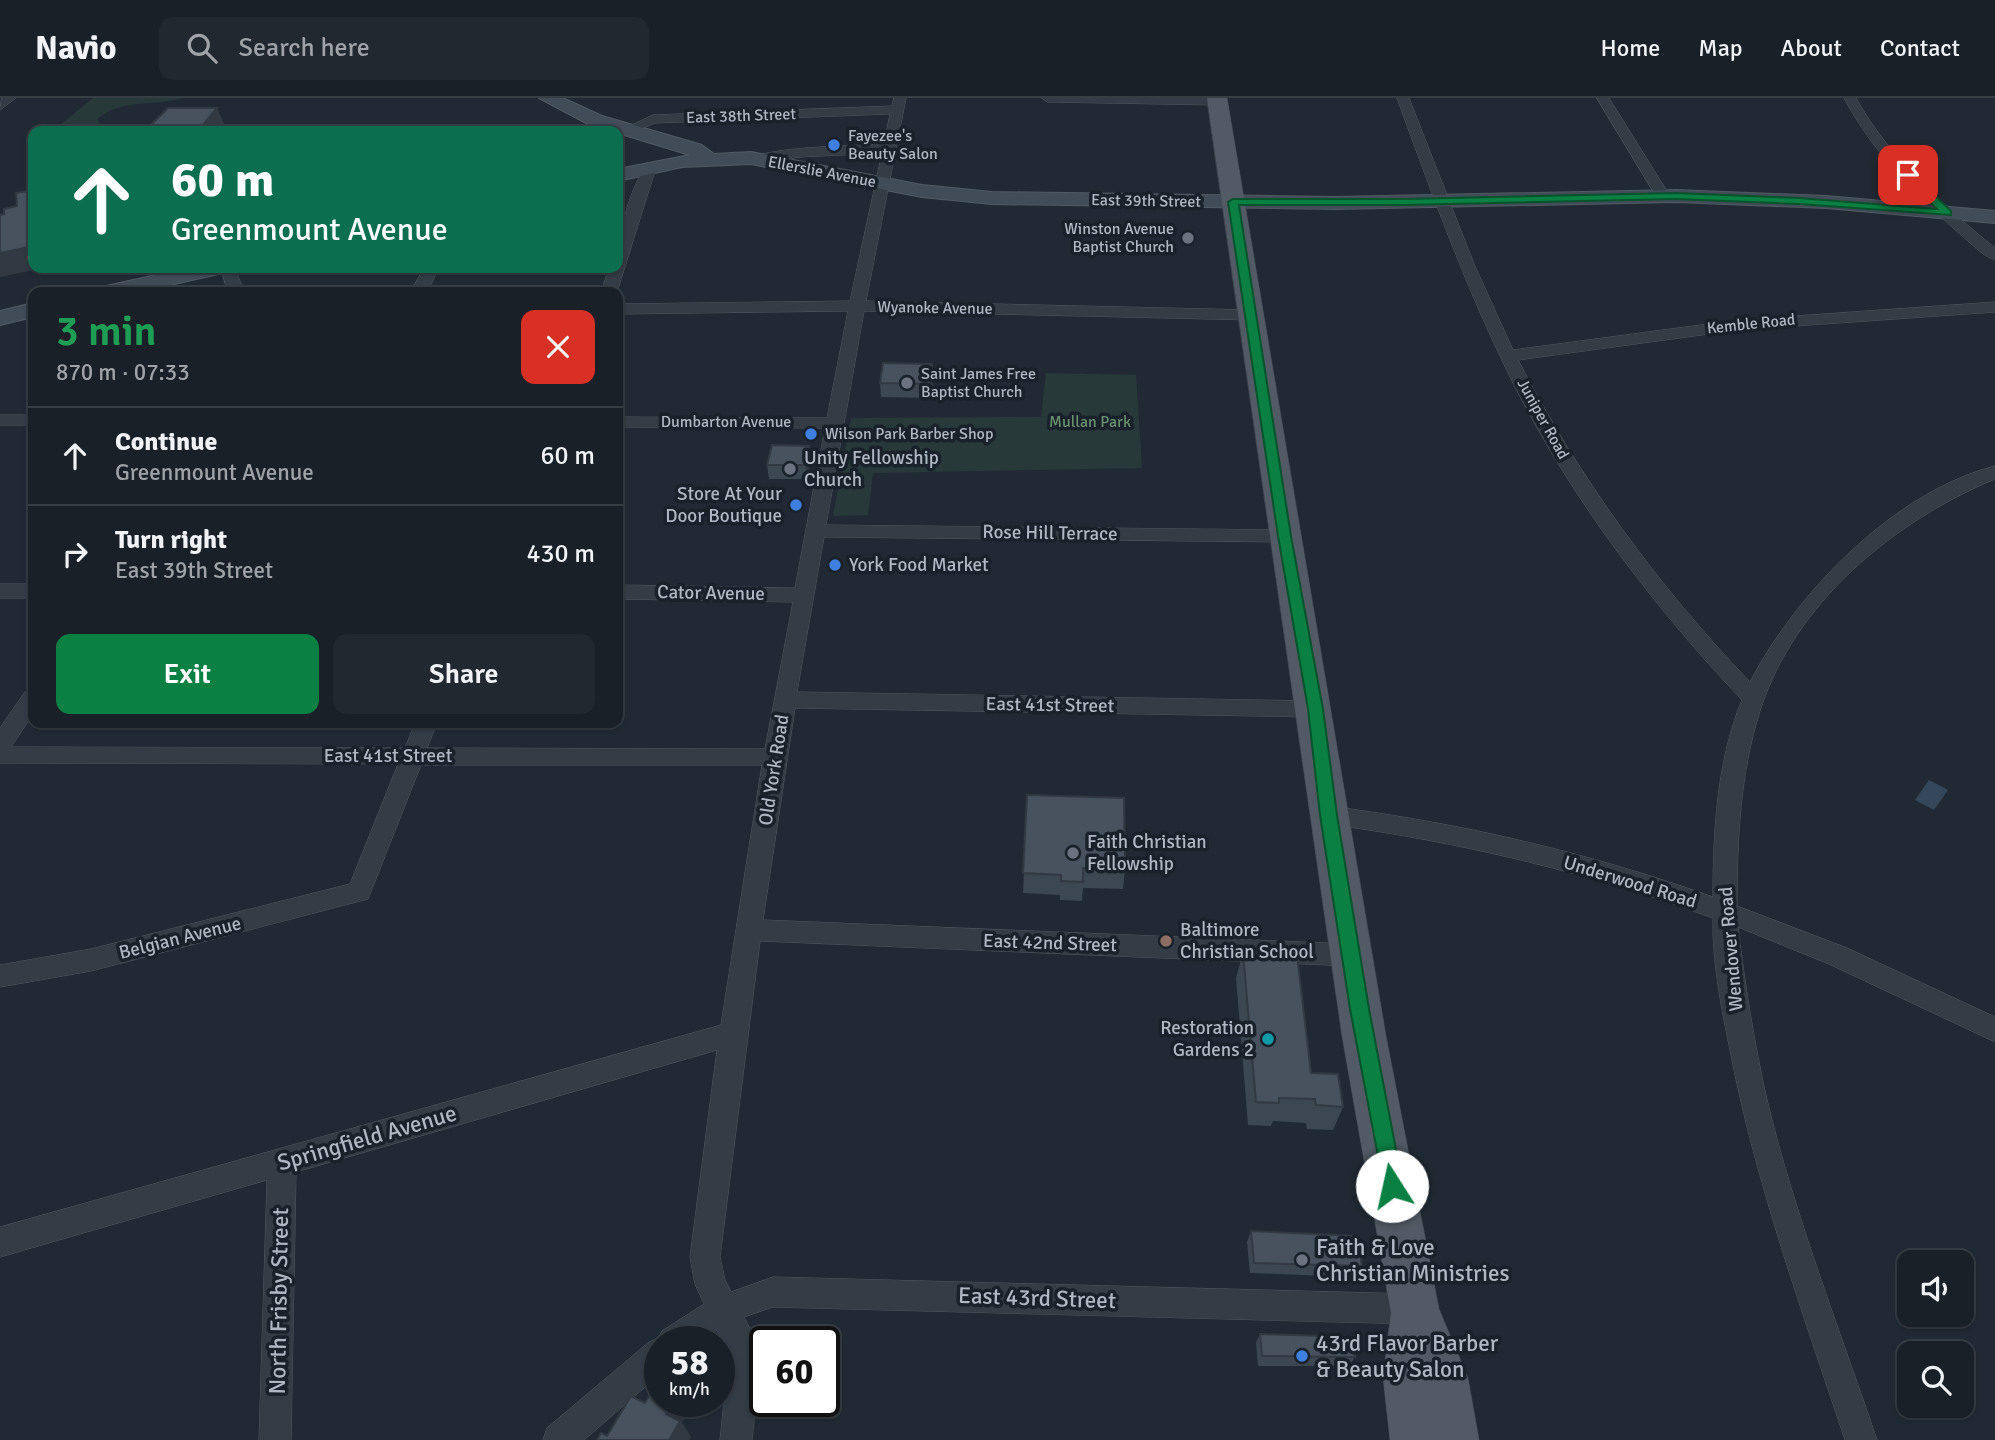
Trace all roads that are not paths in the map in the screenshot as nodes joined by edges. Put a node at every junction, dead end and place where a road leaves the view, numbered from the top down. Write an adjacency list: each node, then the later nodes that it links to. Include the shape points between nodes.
1 (10, 98): 9 (street)
2 (548, 98): 10 (main road)
3 (1048, 98): 7 (street)
4 (1403, 98): 22 (street, Juniper Road)
5 (1603, 98): 20 (street)
6 (1850, 98): 23 (street, via 1881,146)
7 (1217, 99): 21 (main road)
8 (899, 104): 12 (street, East 38th Street, via 653,119); 14 (street, Old York Road)
9 (0, 106)
10 (616, 126)
11 (623, 128): 12 (main road)
12 (628, 130): 13 (main road)
13 (661, 138): 15 (main road, via 701,151); 16 (main road, via 732,149); 17 (main road, via 664,148)
14 (891, 148): 16 (street); 19 (street, Old York Road)
15 (708, 158): 16 (main road); 17 (main road)
16 (755, 159): 19 (main road, Ellerslie Avenue)
17 (653, 166): 18 (main road); 25 (street)
18 (623, 174)
19 (885, 184): 21 (main road, East 39th Street, via 983,198); 29 (street, Old York Road)
20 (1662, 196): 22 (main road, East 39th Street); 23 (main road, East 39th Street, via 1772,199)
21 (1233, 202): 22 (main road, East 39th Street); 33 (main road)
22 (1441, 202): 35 (street, Juniper Road)
23 (1947, 213): 24 (main road, East 39th Street); 26 (street)
24 (1995, 217)
25 (623, 249)
26 (1995, 255)
27 (193, 273): 28 (main road)
28 (132, 287)
29 (857, 306): 31 (street, Wyanoke Avenue); 33 (street, Wyanoke Avenue); 39 (street, Old York Road)
30 (1995, 307): 35 (street, Kemble Road, via 1738,325)
31 (623, 309)
32 (28, 311): 34 (main road)
33 (1252, 315): 42 (main road)
34 (0, 318)
35 (1508, 356): 47 (street, Juniper Road, via 1544,424 1624,546 1708,653)
36 (0, 420): 37 (street)
37 (28, 420)
38 (623, 422): 39 (street, Dumbarton Avenue)
39 (835, 423): 41 (street, Old York Road)
40 (1995, 472): 47 (street, Wendover Road, via 1940,497 1860,553 1797,622)
41 (815, 531): 42 (street, Rose Hill Terrace); 46 (street, Old York Road)
42 (1284, 536): 50 (main road)
43 (28, 589): 44 (street)
44 (0, 591)
45 (623, 592): 46 (street, Cator Avenue)
46 (804, 595): 48 (street, Old York Road)
47 (1753, 698): 57 (street, Wendover Road, via 1726,815)
48 (785, 700): 50 (street, East 41st Street); 55 (street, Old York Road)
49 (28, 705): 52 (street)
50 (1315, 709): 56 (main road)
51 (423, 728): 54 (street)
52 (0, 746)
53 (0, 755): 54 (street, East 41st Street)
54 (412, 757): 55 (street, East 41st Street); 60 (street, Belgian Avenue, via 359,892 91,960)
55 (775, 757): 58 (street, Old York Road)
56 (1328, 815): 57 (street, Underwood Road, via 1370,819 1527,852); 59 (main road)
57 (1724, 912): 61 (street, Underwood Road); 74 (street, Wendover Road, via 1735,1003 1755,1103)
58 (749, 930): 59 (street, East 42nd Street); 62 (street, Old York Road)
59 (1351, 955): 66 (main road)
60 (0, 976)
61 (1993, 1023)
62 (733, 1034): 63 (street, Springfield Avenue); 65 (street, Old York Road, via 705,1257 710,1284)
63 (282, 1162): 64 (street, Springfield Avenue); 69 (street, North Frisby Street)
64 (0, 1242)
65 (723, 1307): 66 (street, East 43rd Street, via 773,1292); 67 (street, East 43rd Street); 71 (street, Old York Road, via 745,1350)
66 (1414, 1309): 72 (main road, via 1409,1377); 73 (main road, via 1442,1378)
67 (691, 1326)
68 (644, 1367): 70 (street)
69 (275, 1440)
70 (559, 1440)
71 (736, 1440)
72 (1417, 1440)
73 (1452, 1440)
74 (1861, 1440)

